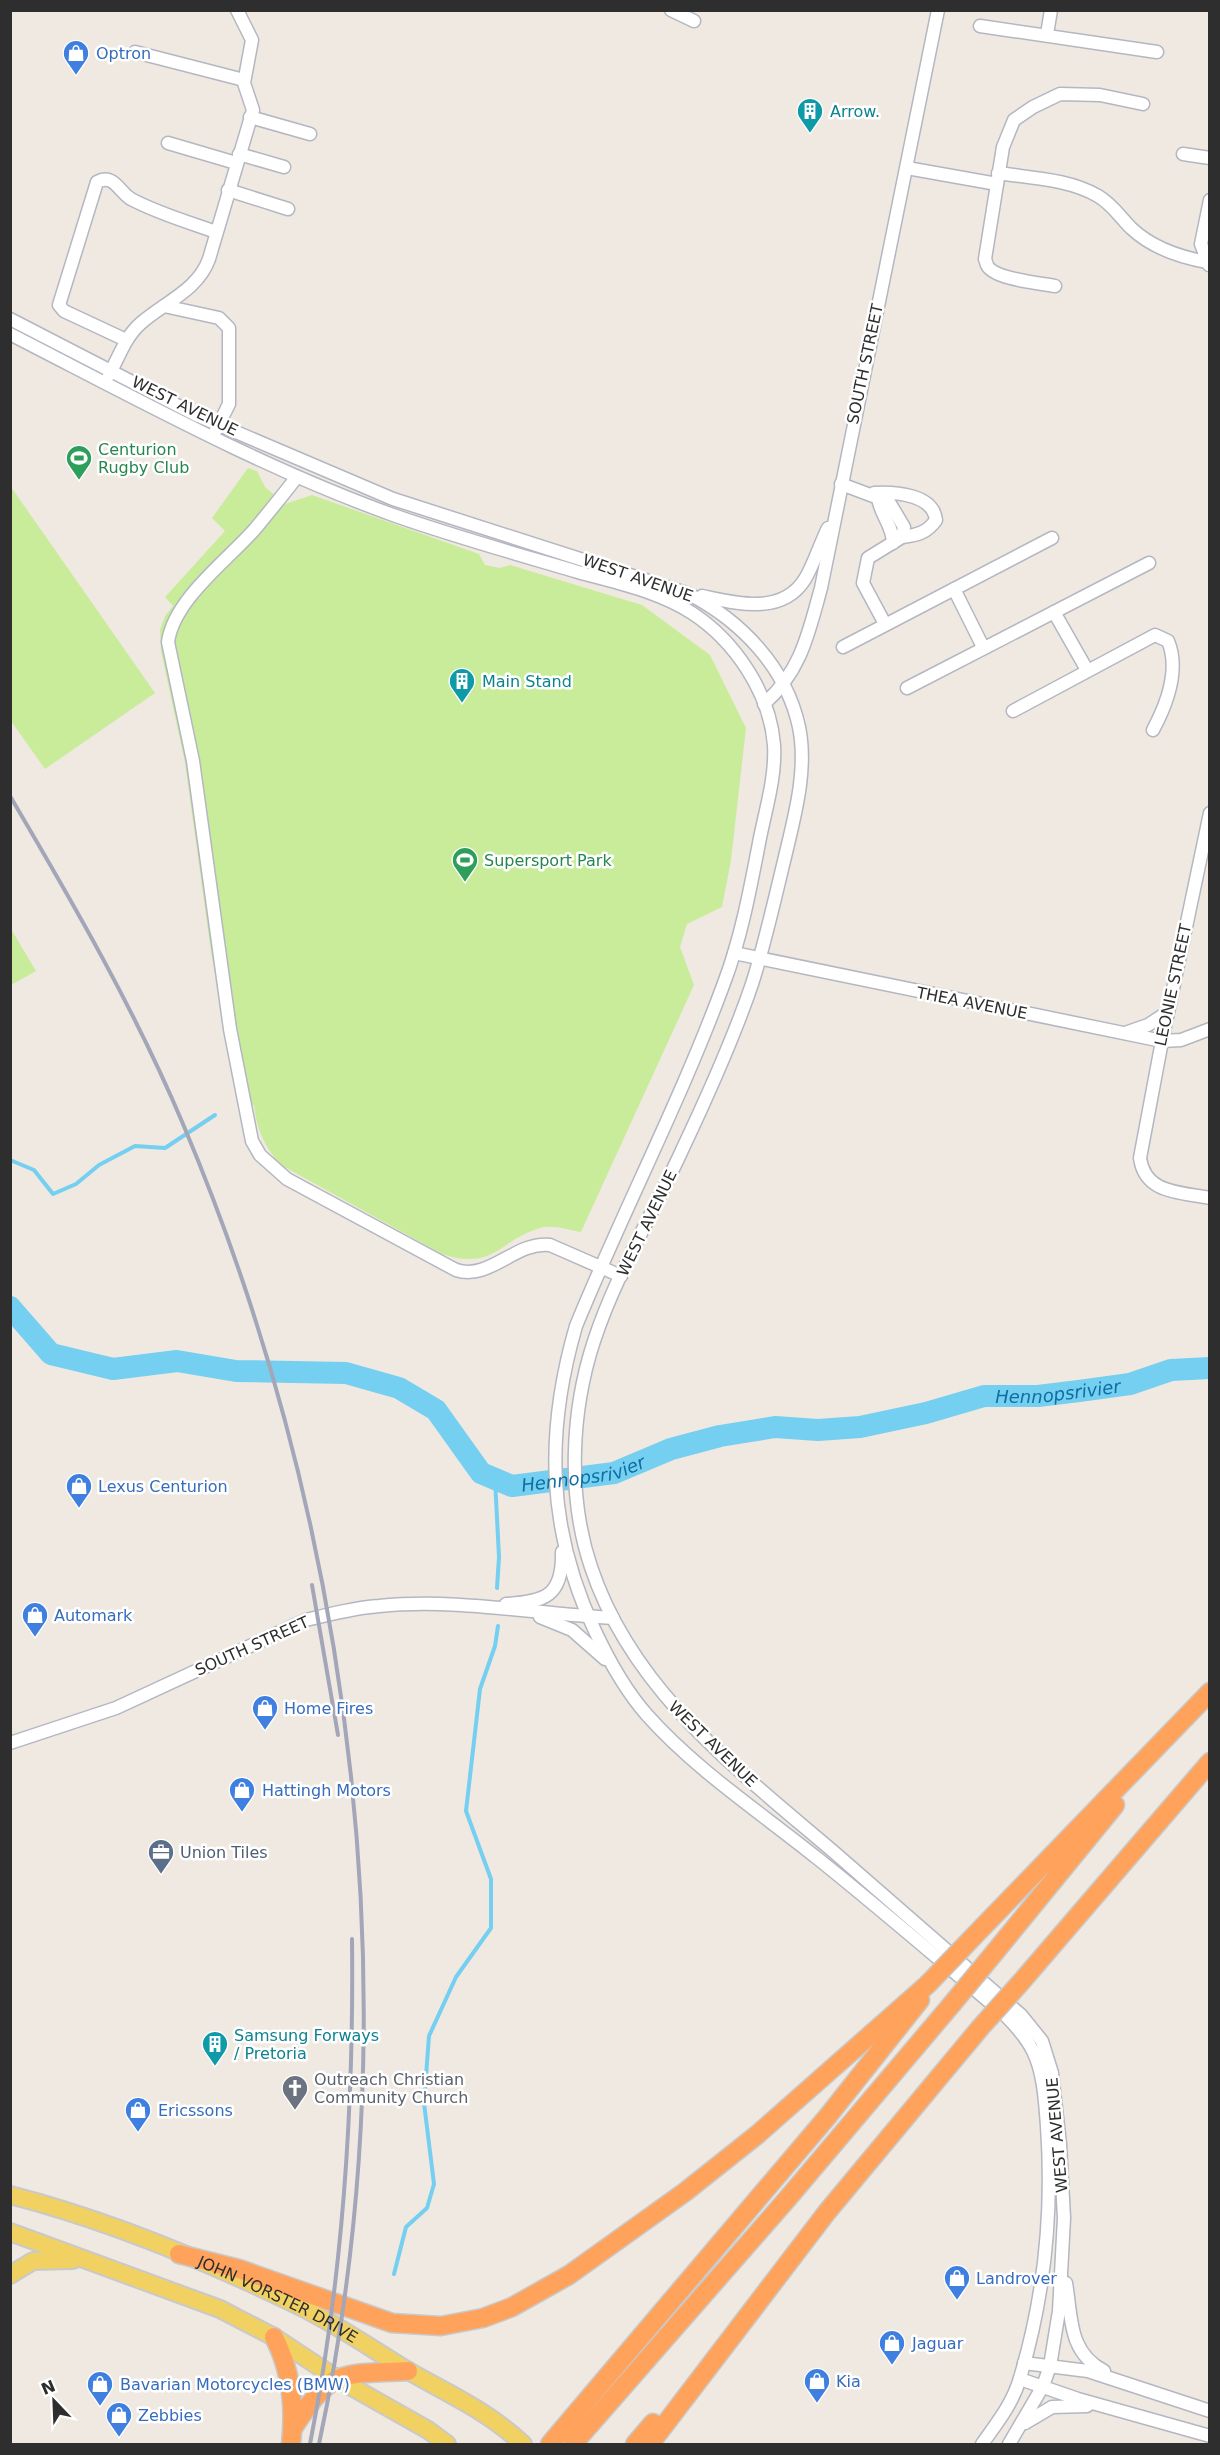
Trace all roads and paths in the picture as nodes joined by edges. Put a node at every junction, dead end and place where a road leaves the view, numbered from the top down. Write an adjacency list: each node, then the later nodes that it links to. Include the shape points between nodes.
1 (237, 10): 10 (street, via 252,40)
2 (671, 10): 5 (street)
3 (938, 10): 19 (street, SOUTH STREET)
4 (1051, 10): 7 (street)
5 (694, 21)
6 (980, 26): 7 (street)
7 (1047, 34): 9 (street)
8 (135, 52): 10 (street)
9 (1157, 52)
10 (244, 80): 12 (street, via 253,104)
11 (1143, 104): 20 (street, via 1084,93 1060,94 1050,99 1014,120 1005,138)
12 (250, 117): 13 (street); 16 (street)
13 (310, 134)
14 (168, 143): 16 (street)
15 (1184, 154): 17 (street)
16 (237, 158): 18 (street); 21 (street)
17 (1209, 158)
18 (284, 167)
19 (907, 168): 20 (street); 36 (street, SOUTH STREET)
20 (998, 179): 25 (street, via 1056,182 1085,190 1106,201 1149,242); 26 (street, via 986,259 988,269 1001,276)
21 (228, 190): 23 (street); 24 (street)
22 (1209, 200): 25 (street, via 1201,244)
23 (288, 209)
24 (216, 232): 27 (street, via 200,278); 30 (street, via 133,200 112,181 97,182 59,305 64,311)
25 (1208, 264)
26 (1054, 286)
27 (164, 306): 30 (street); 33 (street, via 219,318 229,328 229,404)
28 (10, 319): 31 (street, WEST AVENUE)
29 (10, 334): 32 (street, WEST AVENUE)
30 (126, 340): 31 (street)
31 (112, 369): 32 (street); 33 (street, WEST AVENUE)
32 (105, 382): 34 (street, WEST AVENUE)
33 (219, 425): 34 (street); 43 (street, WEST AVENUE, via 393,499)
34 (212, 437): 35 (street, WEST AVENUE)
35 (296, 478): 51 (street, WEST AVENUE, via 492,547 670,601 701,619 728,643); 62 (street, via 255,529 188,600 172,624 168,642 193,761 230,1029 252,1141 260,1155 287,1179 456,1270 476,1272 539,1244)
36 (841, 484): 37 (street); 38 (street, SOUTH STREET)
37 (873, 496): 40 (street); 40 (street, via 916,498 931,507 936,520 931,528)
38 (837, 507): 43 (street, via 805,579 784,598 752,605); 49 (street, SOUTH STREET, via 809,632)
39 (1052, 538): 42 (street)
40 (898, 540): 45 (street, via 868,558 862,579)
41 (1149, 563): 44 (street)
42 (954, 589): 45 (street); 47 (street)
43 (689, 594): 49 (street, WEST AVENUE, via 744,631)
44 (1054, 612): 47 (street); 48 (street)
45 (885, 624): 46 (street)
46 (843, 647)
47 (983, 647): 50 (street)
48 (1087, 670): 52 (street); 53 (street, via 1155,635 1162,636 1170,647 1172,680)
49 (783, 687): 51 (street, SOUTH STREET); 56 (street, WEST AVENUE, via 798,722 801,779)
50 (907, 688)
51 (764, 704): 55 (street, WEST AVENUE, via 774,743 773,773)
52 (1013, 711)
53 (1153, 730)
54 (1209, 813): 57 (street, LEONIE STREET)
55 (734, 953): 56 (street, THEA AVENUE); 62 (street, WEST AVENUE, via 704,1035)
56 (760, 958): 59 (street, THEA AVENUE); 63 (street, WEST AVENUE, via 717,1074)
57 (1168, 1012): 59 (street, via 1148,1025); 60 (street, LEONIE STREET)
58 (1209, 1029): 60 (street, THEA AVENUE, via 1181,1040)
59 (1124, 1033): 60 (street, THEA AVENUE)
60 (1162, 1041): 61 (street, LEONIE STREET, via 1140,1158 1142,1169 1149,1181 1166,1189)
61 (1209, 1198)
62 (601, 1267): 63 (street); 64 (street, WEST AVENUE, via 576,1326 564,1368 557,1427)
63 (621, 1276): 68 (street, WEST AVENUE, via 594,1340 576,1425 579,1515 591,1566)
64 (561, 1539): 65 (street, via 560,1577 545,1598); 67 (street, WEST AVENUE)
65 (477, 1606): 66 (street, SOUTH STREET); 72 (street, SOUTH STREET, via 380,1606 306,1620 116,1708)
66 (525, 1612): 67 (street, SOUTH STREET); 69 (street, via 572,1630)
67 (588, 1617): 68 (street, SOUTH STREET); 69 (street, WEST AVENUE)
68 (612, 1618): 79 (street, WEST AVENUE, via 638,1660 690,1725 1033,2028 1045,2049 1054,2086 1064,2207)
69 (614, 1669): 83 (street, WEST AVENUE, via 647,1715 683,1749 843,1879 1025,2036 1044,2087 1050,2205 1046,2262)
70 (1209, 1692): 71 (highway)
71 (1192, 1710): 74 (highway, bridge); 98 (highway, bridge, via 952,2004)
72 (10, 1743)
73 (1209, 1762): 81 (highway, bridge, via 826,2212)
74 (928, 1984): 77 (highway, via 758,2134 685,2192 569,2275 512,2307 483,2318 441,2326 392,2324 239,2269); 97 (highway, via 914,2010 828,2116)
75 (10, 2195): 77 (main road, JOHN VORSTER DRIVE, via 60,2208)
76 (10, 2232): 78 (main road, JOHN VORSTER DRIVE)
77 (179, 2254): 85 (main road, JOHN VORSTER DRIVE, via 297,2305)
78 (88, 2260): 80 (main road, via 33,2261); 82 (main road, JOHN VORSTER DRIVE, via 220,2309)
79 (1062, 2261): 84 (street, WEST AVENUE); 88 (street, via 1074,2340 1092,2365)
80 (10, 2275)
81 (743, 2320): 99 (highway); 100 (highway)
82 (274, 2337): 86 (main road, JOHN VORSTER DRIVE); 93 (highway, via 288,2367)
83 (1024, 2363): 84 (street); 87 (street, WEST AVENUE)
84 (1050, 2366): 88 (street); 89 (street, WEST AVENUE)
85 (408, 2371): 86 (highway); 95 (main road, JOHN VORSTER DRIVE, via 486,2414)
86 (336, 2378): 93 (highway, via 314,2396); 96 (main road, JOHN VORSTER DRIVE, via 428,2430)
87 (1020, 2379): 89 (street); 101 (street, WEST AVENUE, via 1009,2406)
88 (1119, 2379): 91 (street)
89 (1042, 2386): 90 (street); 92 (street, WEST AVENUE)
90 (1106, 2406): 92 (street, via 1052,2407); 94 (street)
91 (1209, 2411)
92 (1021, 2426): 102 (street, WEST AVENUE)
93 (292, 2436)
94 (1209, 2436)
95 (520, 2441)
96 (447, 2445)
97 (550, 2445)
98 (573, 2445)
99 (635, 2445)
100 (650, 2445)
101 (982, 2445)
102 (1009, 2445)

